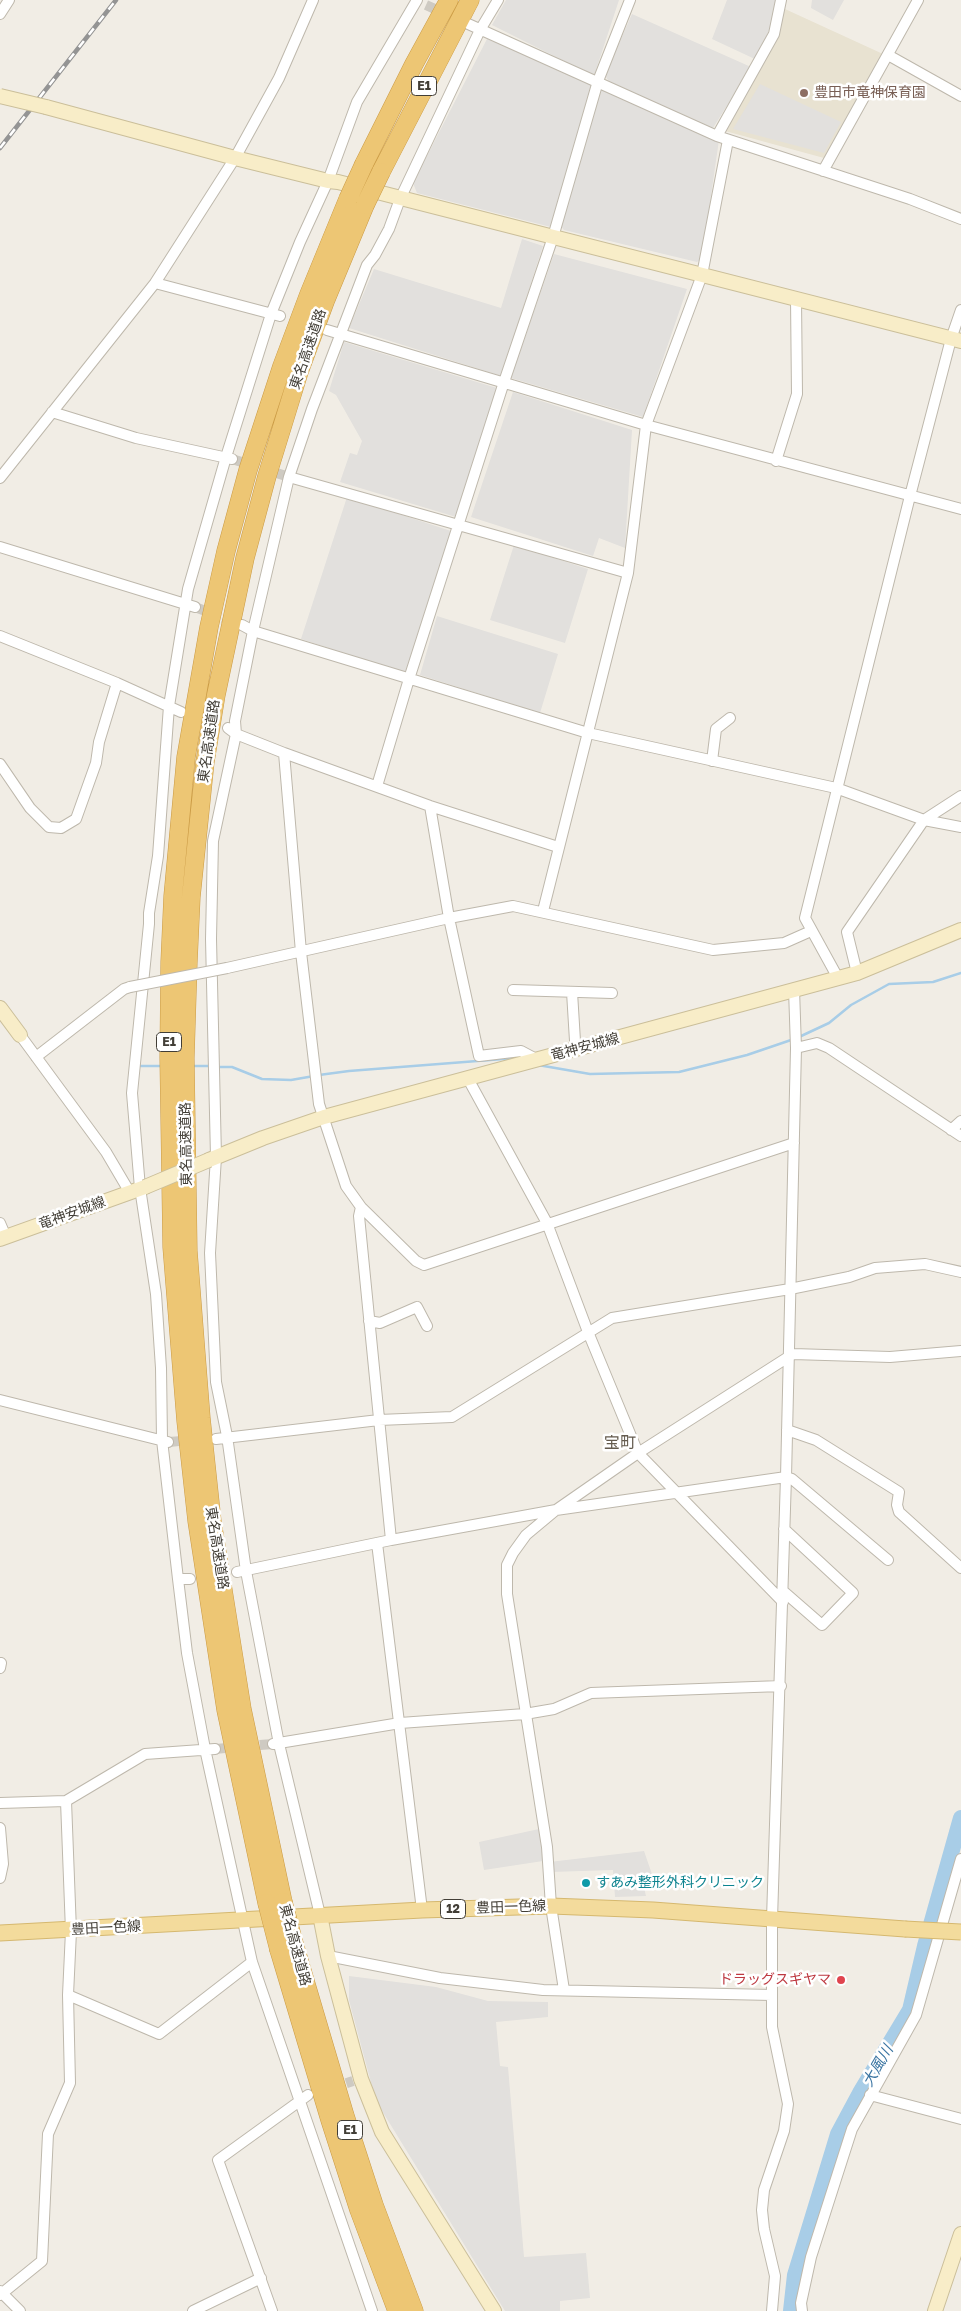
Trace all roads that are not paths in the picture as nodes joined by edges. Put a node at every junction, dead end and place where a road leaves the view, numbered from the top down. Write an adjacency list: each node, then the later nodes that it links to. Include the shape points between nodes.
1 (9, 0): 11 (street)
2 (312, 0): 20 (street, via 279,78)
3 (415, 0): 10 (street); 22 (street, via 357,102)
4 (449, 0): 134 (highway, 東名高速道路 / E1, bridge, via 348,199 308,294 248,470 209,627 186,757 175,876 169,1057 172,1247 186,1421 197,1521 226,1710)
5 (470, 0): 134 (highway, 東名高速道路 / E1, bridge, via 365,205 299,372 245,558 216,695 205,762 191,897 185,1058 188,1251 201,1418 212,1521)
6 (498, 0): 13 (street)
7 (630, 0): 15 (street)
8 (781, 0): 18 (street, via 774,34)
9 (918, 0): 14 (street)
10 (426, 5)
11 (0, 14)
12 (466, 23): 13 (street)
13 (480, 30): 15 (street); 23 (street)
14 (888, 55): 17 (street); 21 (street)
15 (598, 81): 18 (street); 25 (street)
16 (0, 96): 20 (street, bridge)
17 (961, 96)
18 (717, 136): 19 (street)
19 (728, 140): 21 (street); 26 (street)
20 (235, 158): 22 (street); 27 (street)
21 (823, 171): 24 (street, via 910,198)
22 (328, 181): 23 (street); 30 (street, via 300,242)
23 (400, 198): 25 (street); 32 (street, via 388,229 367,265)
24 (961, 219)
25 (553, 237): 26 (street); 34 (street)
26 (702, 275): 28 (street); 36 (street)
27 (156, 283): 30 (street); 35 (street)
28 (796, 299): 33 (street); 38 (street, via 797,394)
29 (961, 310): 33 (street)
30 (276, 315): 37 (street)
31 (327, 330): 32 (street)
32 (340, 335): 34 (street); 39 (street)
33 (956, 340): 41 (street)
34 (504, 382): 36 (street); 43 (street)
35 (52, 412): 37 (street, via 136,438); 40 (street)
36 (646, 425): 38 (street); 45 (street)
37 (229, 458): 46 (street)
38 (776, 461): 41 (street)
39 (289, 477): 43 (street); 48 (street)
40 (0, 478)
41 (910, 496): 42 (street); 61 (street)
42 (961, 509)
43 (459, 526): 45 (street); 50 (street)
44 (0, 547): 46 (street)
45 (628, 573): 56 (street)
46 (190, 605): 52 (street)
47 (242, 625): 48 (street)
48 (253, 631): 50 (street); 55 (street)
49 (0, 636): 51 (street)
50 (408, 679): 56 (street); 60 (street)
51 (117, 683): 52 (street); 59 (street, via 93,772 76,819 61,828 49,827 30,808)
52 (169, 706): 53 (street); 91 (street, via 158,856 149,912 132,1093)
53 (181, 712)
54 (730, 718): 58 (street, via 716,729)
55 (232, 731): 57 (street); 90 (street, via 213,841)
56 (588, 733): 58 (street); 66 (street)
57 (284, 753): 60 (street); 71 (street)
58 (712, 761): 61 (street)
59 (0, 764)
60 (377, 786): 63 (street)
61 (836, 788): 64 (street); 69 (street, via 805,918)
62 (961, 796): 64 (street)
63 (430, 806): 66 (street); 68 (street)
64 (924, 820): 65 (street); 72 (street, via 847,932)
65 (961, 827)
66 (558, 847): 67 (street)
67 (543, 911): 68 (street, via 513,906); 69 (street, via 713,950 784,943)
68 (449, 918): 71 (street); 83 (street, via 479,1056 521,1051)
69 (811, 931): 73 (street)
70 (959, 936): 72 (street, 竜神安城線)
71 (301, 952): 82 (street, bridge, via 130,986); 85 (street, via 319,1104)
72 (857, 973): 73 (street, 竜神安城線)
73 (838, 978): 74 (street, 竜神安城線)
74 (794, 989): 80 (street, 竜神安城線); 81 (street)
75 (513, 990): 76 (street)
76 (572, 992): 77 (street); 80 (street, via 575,1041)
77 (612, 993)
78 (0, 1008): 79 (street)
79 (20, 1035): 82 (street)
80 (579, 1048): 83 (street, 竜神安城線)
81 (796, 1048): 87 (street, via 817,1043 829,1048); 89 (street)
82 (36, 1056): 91 (street, via 106,1152)
83 (538, 1060): 84 (street, 竜神安城線)
84 (467, 1077): 85 (street, 竜神安城線); 94 (street)
85 (324, 1117): 90 (street, 竜神安城線); 92 (street, via 346,1186)
86 (961, 1121): 87 (street)
87 (951, 1130): 88 (street)
88 (961, 1136)
89 (794, 1142): 94 (street); 97 (street)
90 (212, 1159): 91 (street, 竜神安城線, bridge); 106 (street, via 210,1253 216,1382)
91 (138, 1189): 95 (street, 竜神安城線); 108 (street, via 156,1294)
92 (361, 1207): 94 (street, via 424,1265); 98 (street, via 359,1216)
93 (0, 1223): 95 (street)
94 (547, 1223): 100 (street)
95 (3, 1238)
96 (961, 1272): 97 (street, via 925,1264 875,1268 849,1277)
97 (790, 1289): 100 (street, via 612,1318); 102 (street)
98 (369, 1321): 99 (street, via 380,1323 417,1307); 104 (street)
99 (427, 1326)
100 (588, 1332): 104 (street, via 452,1417); 109 (street)
101 (961, 1351): 102 (street, via 890,1357)
102 (788, 1356): 105 (street); 109 (street)
103 (0, 1400): 108 (street)
104 (379, 1420): 106 (street); 114 (street)
105 (787, 1430): 110 (street); 117 (street, via 816,1440 899,1492 899,1512)
106 (227, 1436): 107 (street); 118 (street)
107 (216, 1438)
108 (166, 1441): 119 (street)
109 (638, 1453): 111 (street); 112 (street)
110 (786, 1477): 111 (street); 113 (street); 116 (street)
111 (676, 1491): 112 (street); 121 (street)
112 (556, 1510): 114 (street); 125 (street, via 518,1544 507,1565 507,1594)
113 (784, 1530): 121 (street); 121 (street, via 853,1593 822,1625)
114 (391, 1540): 115 (street)
115 (377, 1542): 118 (street); 126 (street)
116 (888, 1560)
117 (961, 1568)
118 (242, 1572): 127 (street)
119 (178, 1579): 120 (street); 128 (street, via 187,1653)
120 (190, 1579)
121 (783, 1597): 124 (street)
122 (1, 1663): 123 (street)
123 (0, 1668)
124 (781, 1686): 125 (street, via 591,1694 554,1709); 138 (street)
125 (525, 1714): 126 (street); 135 (street, via 546,1847)
126 (400, 1723): 127 (street); 136 (street)
127 (276, 1744): 137 (street)
128 (210, 1750): 129 (street, via 145,1754); 139 (street)
129 (66, 1801): 130 (street); 140 (street)
130 (0, 1803)
131 (0, 1828): 133 (street, via 3,1864)
132 (961, 1859): 150 (street, via 916,2015)
133 (0, 1878)
134 (275, 1902): 143 (highway, 東名高速道路 / E1, bridge)
135 (551, 1906): 136 (main road, 豊田一色線 / 12); 138 (main road, 豊田一色線 / 12); 146 (street)
136 (422, 1910): 137 (main road, 豊田一色線 / 12)
137 (320, 1915): 139 (main road, 豊田一色線 / 12); 144 (street)
138 (772, 1919): 141 (main road, 豊田一色線 / 12, bridge); 148 (street)
139 (244, 1920): 140 (main road, 豊田一色線 / 12); 145 (street)
140 (71, 1930): 142 (main road, 豊田一色線 / 12); 147 (street)
141 (961, 1932)
142 (0, 1933)
143 (287, 1948): 160 (highway, 東名高速道路 / E1, via 336,2138); 161 (highway, 東名高速道路 / E1, via 374,2205)
144 (328, 1956): 146 (street, via 440,1978); 162 (street, via 357,2080 382,2132)
145 (252, 1962): 147 (street, via 159,2034); 151 (street)
146 (564, 1990): 148 (street)
147 (68, 1995): 155 (street, via 70,2083 48,2134 42,2261)
148 (772, 1995): 163 (street, via 772,2027 788,2104 784,2131 762,2200 764,2229 775,2276)
149 (308, 2095): 151 (street)
150 (870, 2095): 152 (street); 164 (street, via 852,2129 823,2216 807,2272)
151 (299, 2101): 154 (street, via 218,2160); 159 (street)
152 (961, 2119)
153 (960, 2239): 165 (street)
154 (261, 2278): 157 (street); 158 (street)
155 (1, 2293): 156 (street)
156 (20, 2311)
157 (193, 2311)
158 (272, 2311)
159 (372, 2311)
160 (397, 2311)
161 (414, 2311)
162 (494, 2311)
163 (772, 2311)
164 (802, 2311)
165 (936, 2311)

